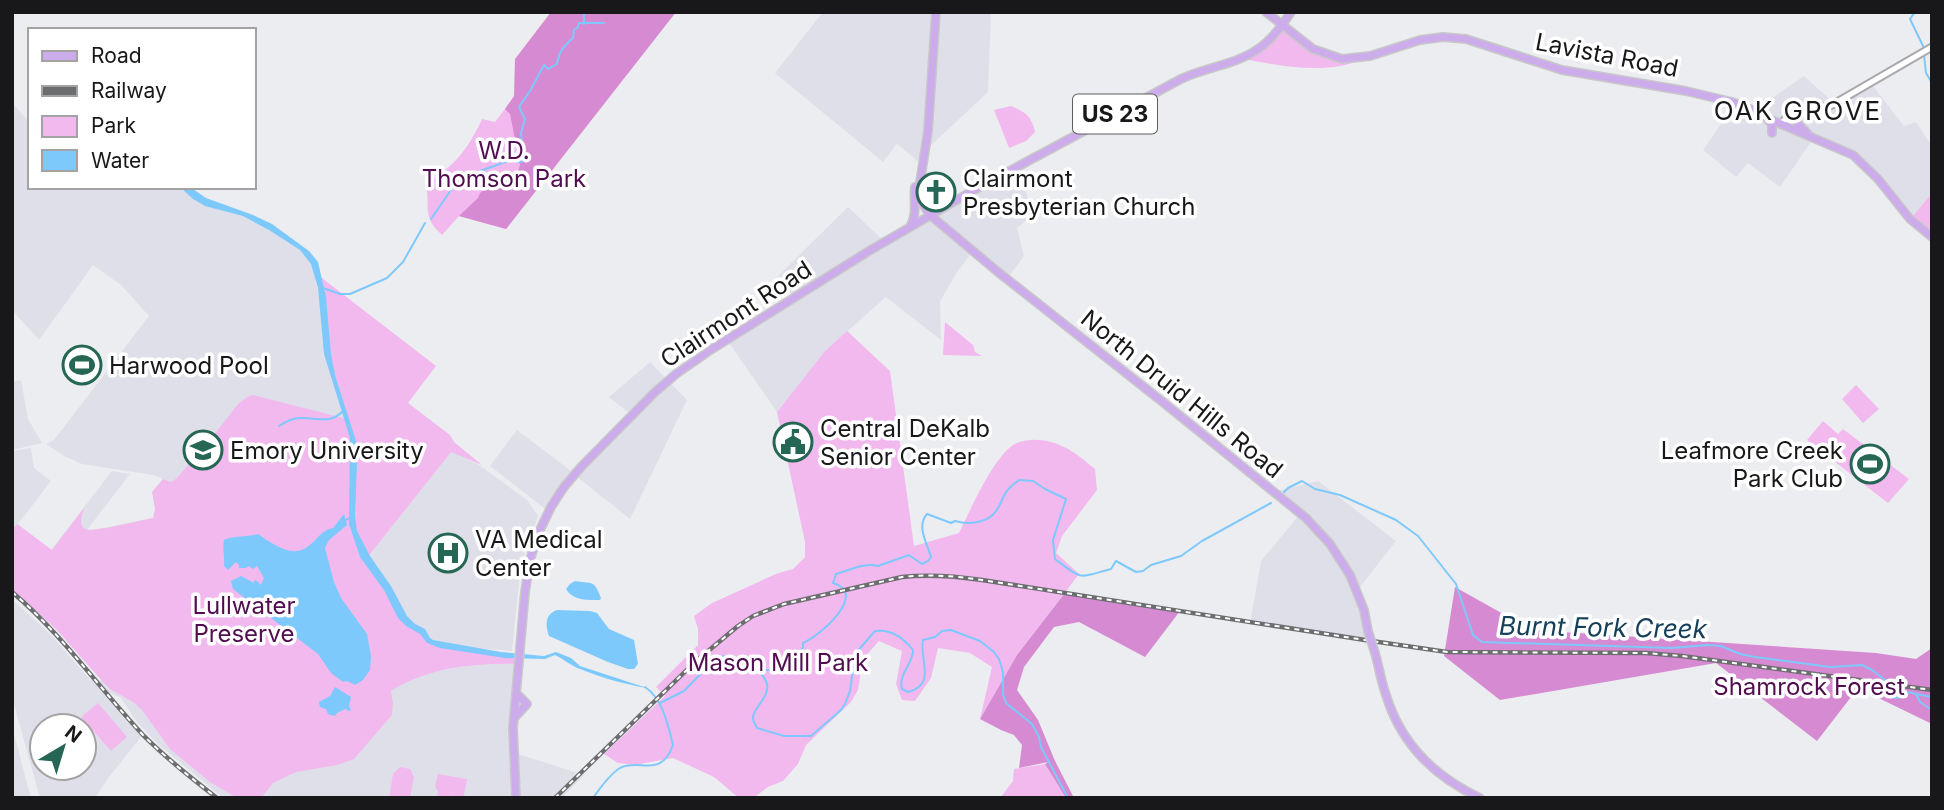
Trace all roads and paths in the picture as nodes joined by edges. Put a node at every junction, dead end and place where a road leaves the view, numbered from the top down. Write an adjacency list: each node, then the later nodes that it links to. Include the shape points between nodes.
1 (936, 12): 11 (main road, via 928,131)
2 (1266, 12): 4 (main road, Lavista Road)
3 (1290, 12): 4 (main road, US 23)
4 (1282, 25): 7 (main road, Lavista Road, via 1313,49 1342,59 1370,56 1420,40 1466,39 1562,70 1732,102); 12 (main road, Clairmont Road / US 23, via 1252,53 1181,79)
5 (1932, 47): 6 (street, via 1832,105)
6 (1801, 112): 8 (street); 10 (main road, via 1797,124)
7 (1768, 119): 8 (main road, Lavista Road); 9 (main road)
8 (1780, 124): 10 (main road, Lavista Road, via 1797,131 1800,142)
9 (1772, 133)
10 (1811, 137): 16 (main road, via 1853,155)
11 (920, 174): 13 (main road, via 920,198); 14 (main road)
12 (946, 206): 13 (main road, Clairmont Road / US 23); 15 (main road, via 940,217)
13 (930, 215): 14 (main road, Clairmont Road / US 23); 15 (main road, North Druid Hills Road)
14 (910, 227): 17 (main road, Clairmont Road / US 23, via 676,374 581,467 556,499 535,542 527,574)
15 (948, 230): 20 (main road, North Druid Hills Road, bridge, via 1315,527 1350,576 1364,610 1388,702 1411,747 1443,777)
16 (1932, 237)
17 (516, 693): 18 (main road, Clairmont Road / US 23); 18 (main road, via 527,704)
18 (513, 719): 19 (main road, Clairmont Road / US 23)
19 (516, 798)
20 (1480, 798)

